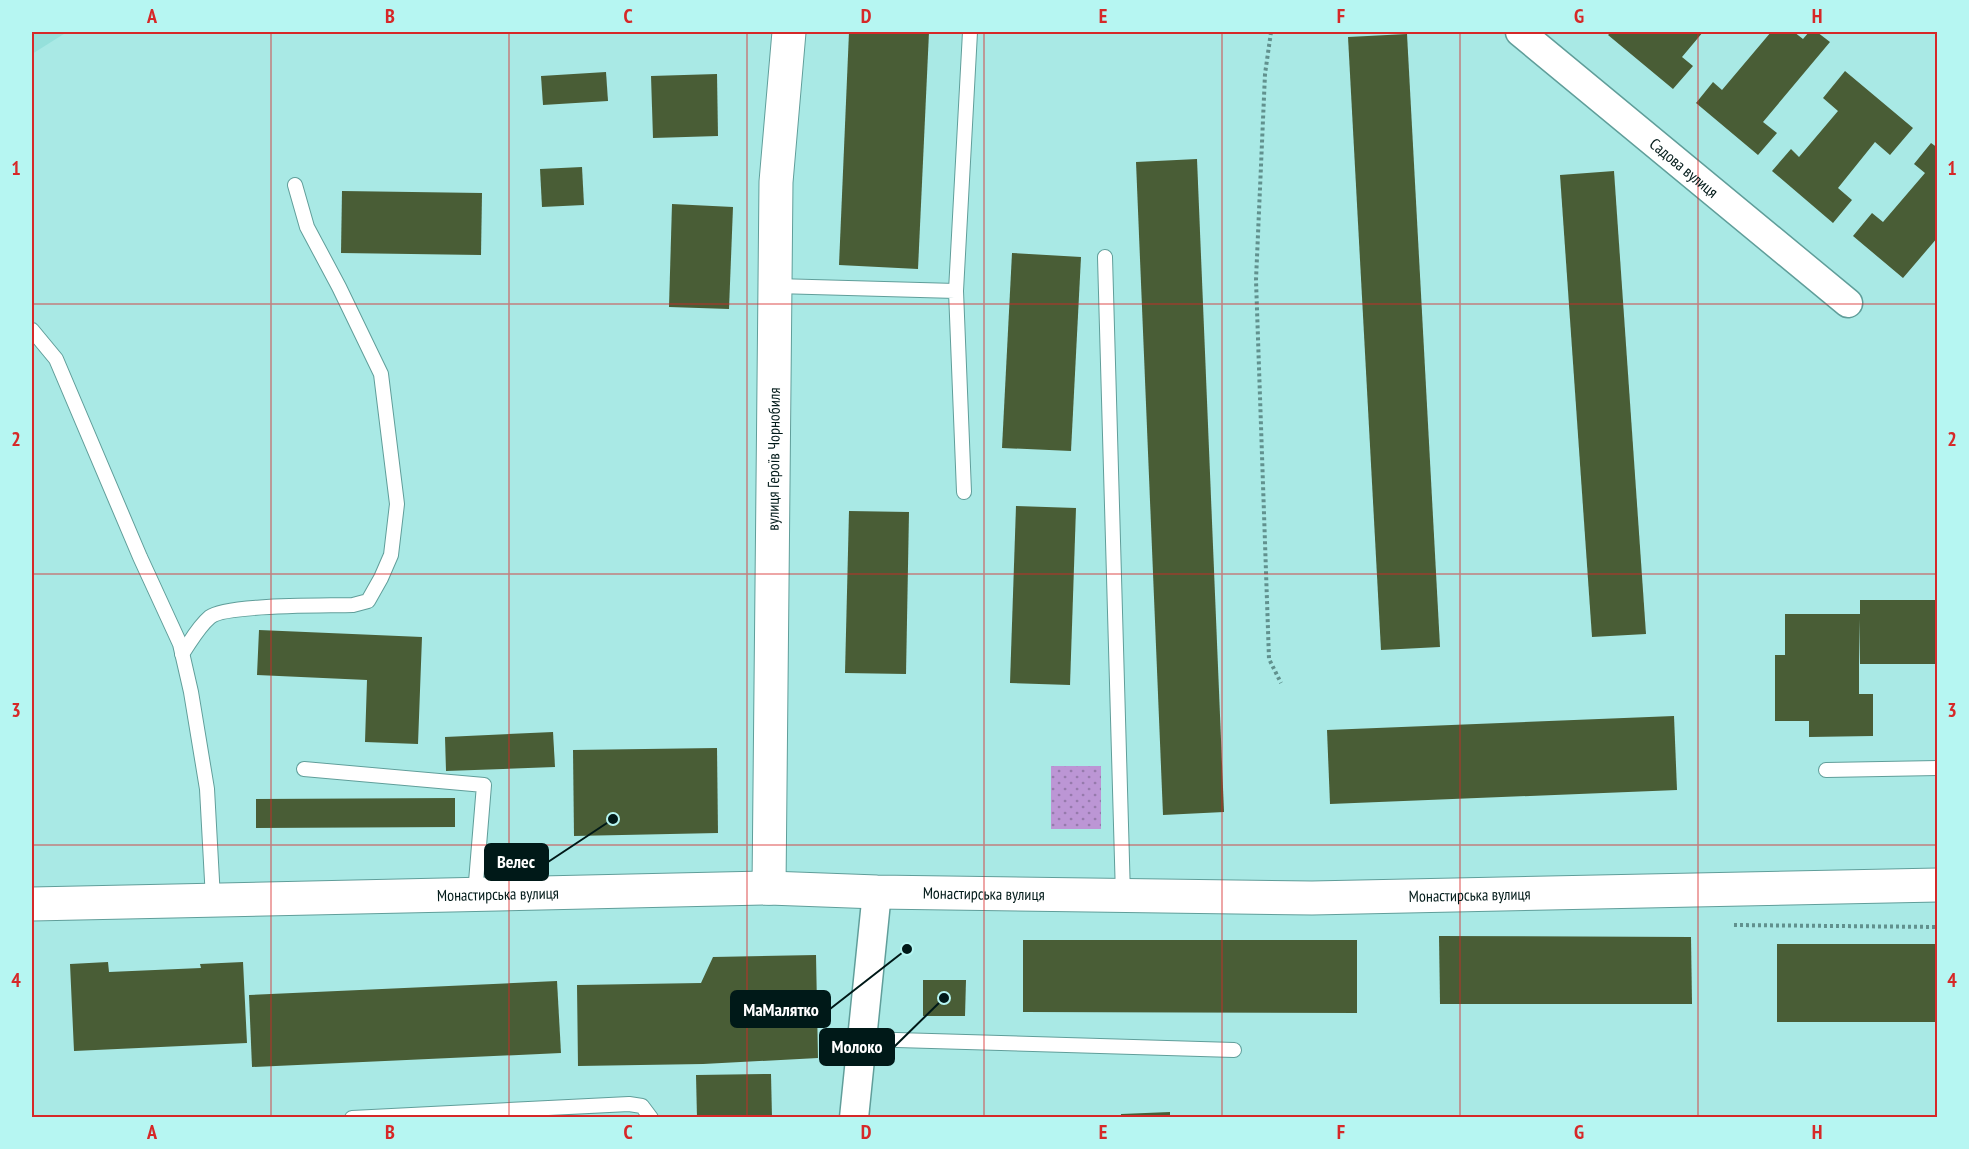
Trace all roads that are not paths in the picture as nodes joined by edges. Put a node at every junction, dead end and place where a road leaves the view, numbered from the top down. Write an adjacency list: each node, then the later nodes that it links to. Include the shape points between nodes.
1 (789, 32): 6 (main road, вулиця Героїв Чорнобиля, via 776,183)
2 (970, 32): 7 (lane)
3 (1520, 32): 8 (street, Садова вулиця)
4 (295, 185): 11 (lane, via 307,227 381,374 397,504 391,555 368,601 353,605 244,608 212,615)
5 (1105, 257): 19 (lane)
6 (776, 286): 7 (lane); 16 (main road, вулиця Героїв Чорнобиля)
7 (956, 291): 10 (lane)
8 (1848, 303)
9 (32, 330): 11 (lane, via 56,359)
10 (964, 492)
11 (182, 654): 20 (lane, via 207,789)
12 (1938, 768): 14 (lane)
13 (304, 769): 18 (lane, via 484,785)
14 (1826, 770)
15 (1938, 885): 19 (main road, Монастирська вулиця, via 1312,898)
16 (769, 888): 17 (main road, Монастирська вулиця); 18 (main road, Монастирська вулиця)
17 (877, 892): 19 (main road, Монастирська вулиця); 22 (street)
18 (475, 894): 20 (main road, Монастирська вулиця)
19 (1123, 896)
20 (213, 899): 21 (main road, Монастирська вулиця)
21 (32, 904)
22 (862, 1039): 23 (lane); 26 (street)
23 (1234, 1050)
24 (352, 1118): 25 (lane, via 629,1104 642,1106)
25 (651, 1118)
26 (854, 1118)

